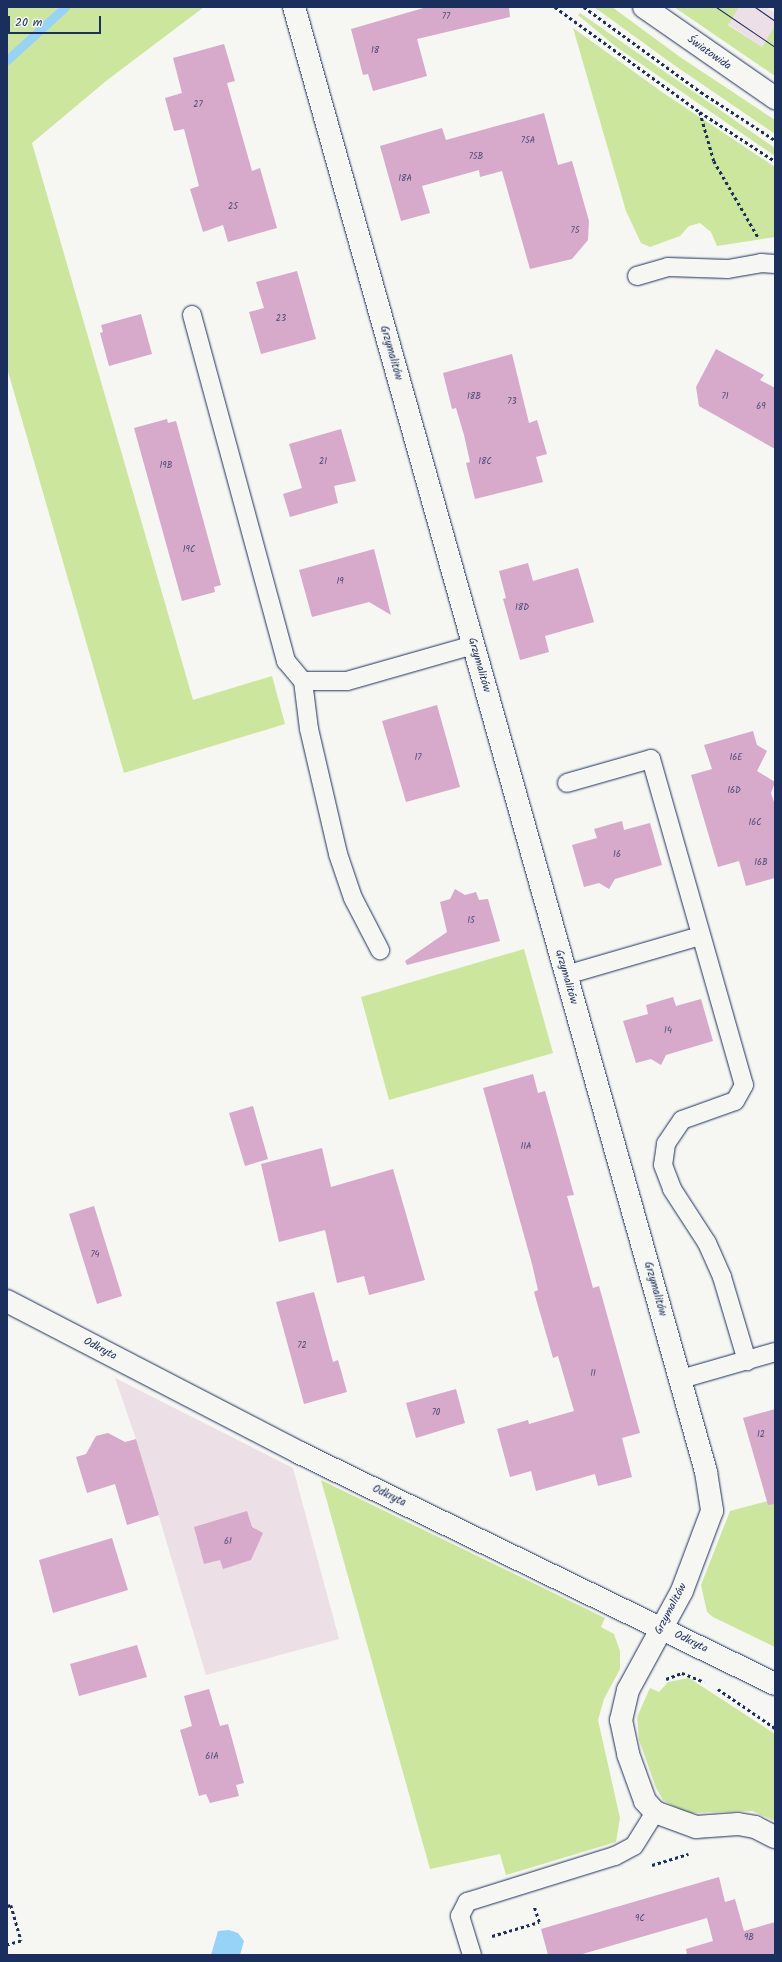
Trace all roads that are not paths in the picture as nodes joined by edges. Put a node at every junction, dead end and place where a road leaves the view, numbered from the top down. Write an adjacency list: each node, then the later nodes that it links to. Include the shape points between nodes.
1 (294, 7): 7 (street, Grzymalitów)
2 (644, 7): 3 (street, Światowida)
3 (775, 98)
4 (775, 264): 5 (lane, via 760,263 728,269 668,267)
5 (637, 276)
6 (192, 315): 8 (lane, via 286,661)
7 (473, 644): 8 (lane, via 347,681); 12 (street, Grzymalitów)
8 (302, 681): 11 (lane, via 309,729 338,854 353,898)
9 (567, 783): 10 (lane, via 651,758)
10 (700, 936): 12 (lane); 15 (lane, via 744,1085 735,1100 682,1120 666,1144 663,1165 672,1190 707,1243 722,1277)
11 (380, 950)
12 (566, 975): 16 (street, Grzymalitów)
13 (7, 1301): 17 (street, Odkryta, via 300,1453)
14 (775, 1352): 15 (lane)
15 (747, 1360): 16 (lane)
16 (681, 1379): 17 (street, Grzymalitów, via 706,1472 712,1511 682,1591)
17 (662, 1628): 18 (street, Odkryta); 19 (street, Grzymalitów, via 628,1690 621,1720 638,1783 645,1801)
18 (775, 1684)
19 (655, 1812): 20 (street, via 696,1827 738,1824 755,1827); 21 (lane, via 634,1846 615,1856 467,1902 460,1916)
20 (775, 1837)
21 (472, 1955)

